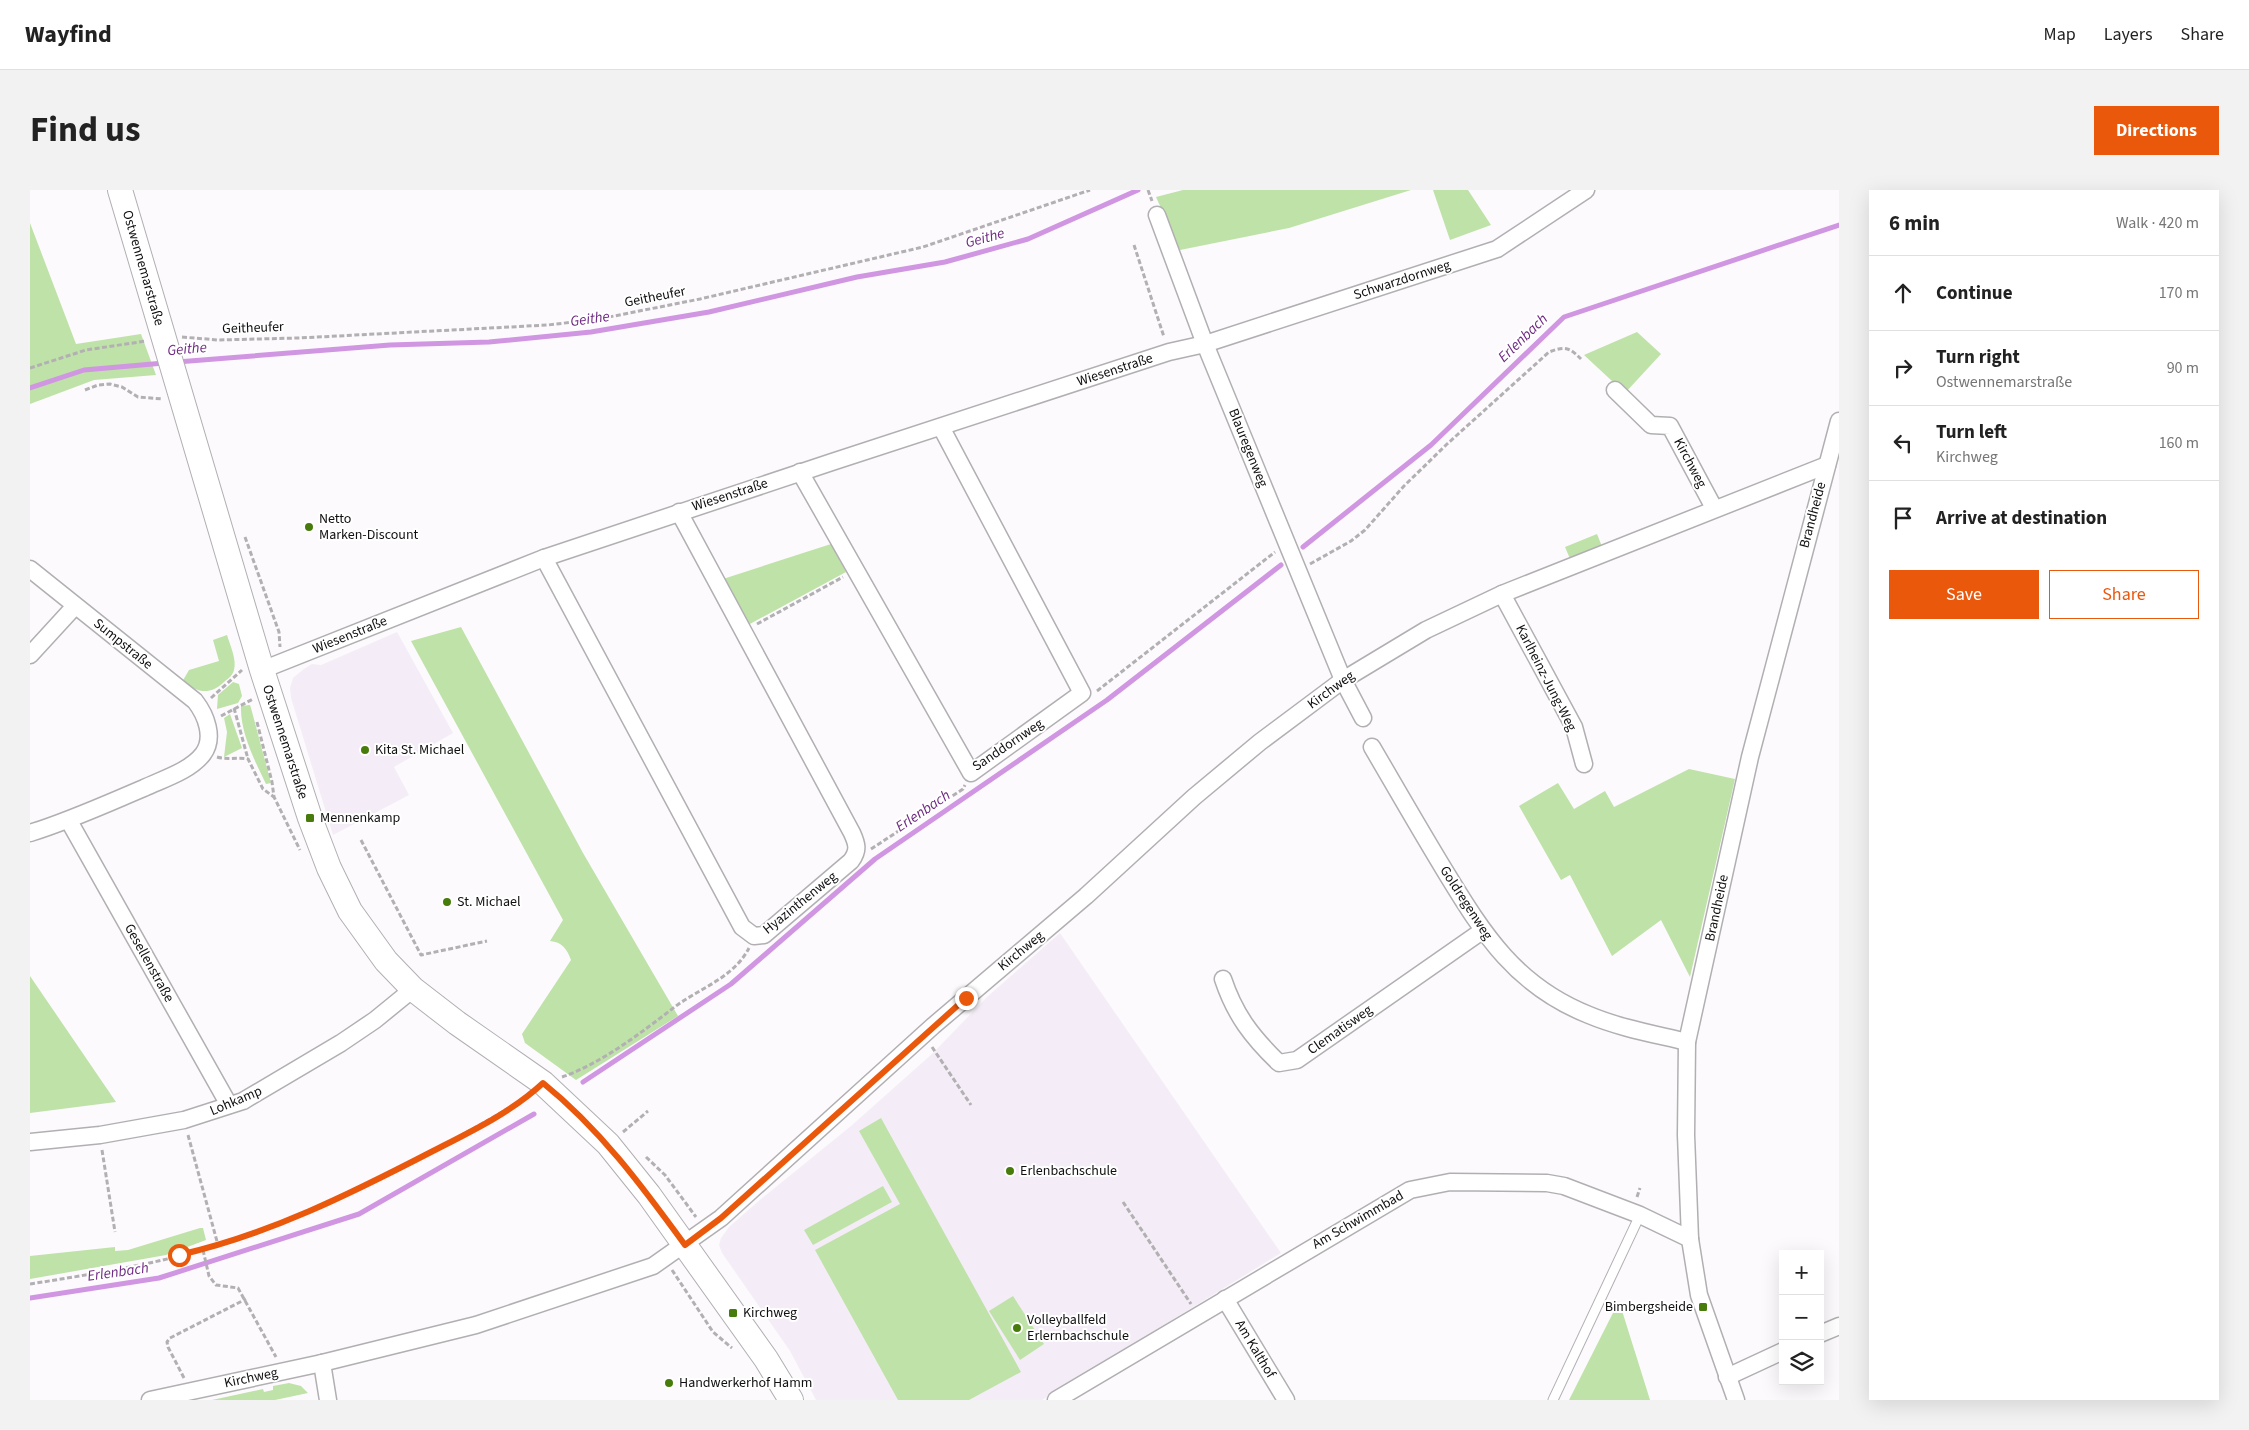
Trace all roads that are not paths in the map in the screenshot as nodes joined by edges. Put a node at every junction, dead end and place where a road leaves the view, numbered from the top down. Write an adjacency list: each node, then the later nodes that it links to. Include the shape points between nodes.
1 (120, 190): 17 (street, Ostwennemarstraße)
2 (1586, 190): 4 (street, Schwarzdornweg, via 1497,249)
3 (1154, 208): 4 (street, Blauregenweg)
4 (1206, 344): 7 (street, Wiesenstraße, via 1169,352); 18 (street, Blauregenweg)
5 (1615, 390): 10 (street, Kirchweg, via 1651,425 1670,426)
6 (1839, 421): 8 (street, Brandheide)
7 (941, 428): 9 (street, Wiesenstraße); 9 (street, Sanddornweg, via 1082,693 971,773)
8 (1833, 463): 10 (street, Kirchweg); 27 (street, Brandheide, via 1750,758)
9 (800, 472): 11 (street, Wiesenstraße)
10 (1714, 508): 14 (street, Kirchweg)
11 (678, 512): 12 (street, Wiesenstraße); 12 (street, Hyazinthenweg, via 858,847 852,861 764,935 754,936 742,927)
12 (544, 558): 17 (street, Wiesenstraße)
13 (30, 569): 15 (street, Sumpstraße)
14 (1502, 594): 18 (street, Kirchweg, via 1426,630); 21 (street, Karlheinz-Jung-Weg, via 1574,727)
15 (75, 606): 16 (street); 22 (street, Sumpstraße, via 200,708 208,724 208,739 197,761)
16 (30, 655)
17 (252, 670): 26 (street, Ostwennemarstraße, via 340,892 361,928)
18 (1343, 680): 19 (street); 32 (street, Kirchweg, via 1194,797 721,1218)
19 (1363, 718)
20 (1372, 747): 24 (street, Goldregenweg)
21 (1584, 764)
22 (69, 821): 23 (street); 28 (street, Gesellenstraße)
23 (30, 833)
24 (1482, 931): 25 (street, Clematisweg, via 1297,1060 1279,1064 1258,1044 1231,1004); 27 (street, Goldregenweg, via 1524,976 1556,998 1588,1015)
25 (1223, 979)
26 (412, 989): 28 (street, Lohkamp, via 376,1020 341,1043 265,1090); 32 (street, Ostwennemarstraße, via 543,1083 573,1109 608,1144)
27 (1688, 1042): 31 (street, Brandheide, via 1686,1134)
28 (229, 1105): 29 (street, Lohkamp, via 184,1120 100,1135)
29 (30, 1142)
30 (1640, 1215): 31 (street, Am Schwimmbad); 33 (street, Am Schwimmbad, via 1564,1186 1547,1183 1450,1182 1410,1190); 44 (lane)
31 (1690, 1239): 38 (street, Brandheide, via 1699,1295)
32 (685, 1245): 37 (street, Kirchweg, via 654,1266 564,1297 476,1325); 41 (street, Ostwennemarstraße, via 766,1359)
33 (1225, 1299): 42 (street, Am Schwimmbad); 43 (street, Am Kalthof)
34 (1839, 1326): 35 (street)
35 (1824, 1332)
36 (1779, 1354): 38 (street)
37 (322, 1363): 39 (street, Kirchweg); 40 (street)
38 (1727, 1377): 45 (street, Brandheide)
39 (150, 1400)
40 (328, 1400)
41 (791, 1400)
42 (1056, 1400)
43 (1286, 1400)
44 (1553, 1400)
45 (1736, 1400)

